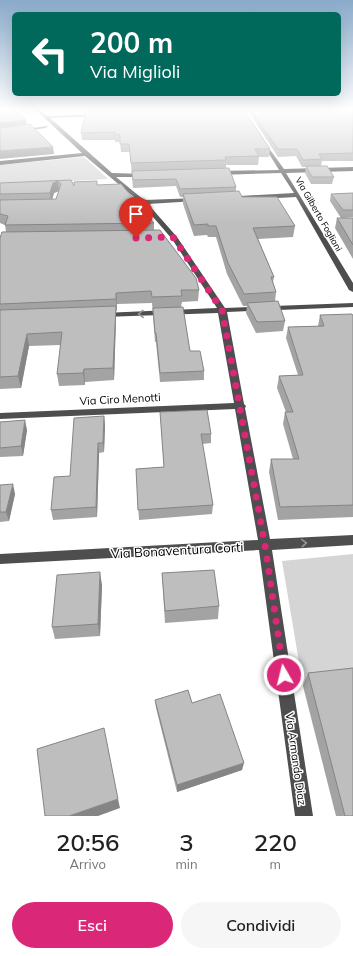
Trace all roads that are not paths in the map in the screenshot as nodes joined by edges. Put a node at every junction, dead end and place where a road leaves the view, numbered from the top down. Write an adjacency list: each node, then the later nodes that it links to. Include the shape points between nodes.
1 (77, 147): 3 (street, Via Armando Diaz)
2 (267, 147): 6 (street, Via Gilberto Fogliani)
3 (86, 154): 4 (street); 9 (street, Via Armando Diaz)
4 (0, 163)
5 (353, 170): 6 (street)
6 (283, 171): 7 (street); 10 (street, Via Gilberto Fogliani)
7 (212, 173)
8 (148, 175): 9 (street)
9 (111, 180): 13 (street, Via Armando Diaz, via 122,184)
10 (298, 195): 11 (street); 14 (street, Via Gilberto Fogliani)
11 (230, 198)
12 (200, 199): 13 (street)
13 (143, 202): 16 (street, Via Armando Diaz)
14 (353, 290)
15 (353, 305): 16 (street)
16 (222, 310): 17 (street, one-way to 17); 18 (street, Via Armando Diaz)
17 (94, 316)
18 (241, 406): 19 (street, Via Ciro Menotti); 21 (street, Via Armando Diaz)
19 (0, 416)
20 (353, 540): 21 (street, Via Bonaventura Corti, one-way to 20)
21 (265, 545): 22 (street, Via Bonaventura Corti); 23 (street, Via Armando Diaz)
22 (0, 559)
23 (304, 816)

